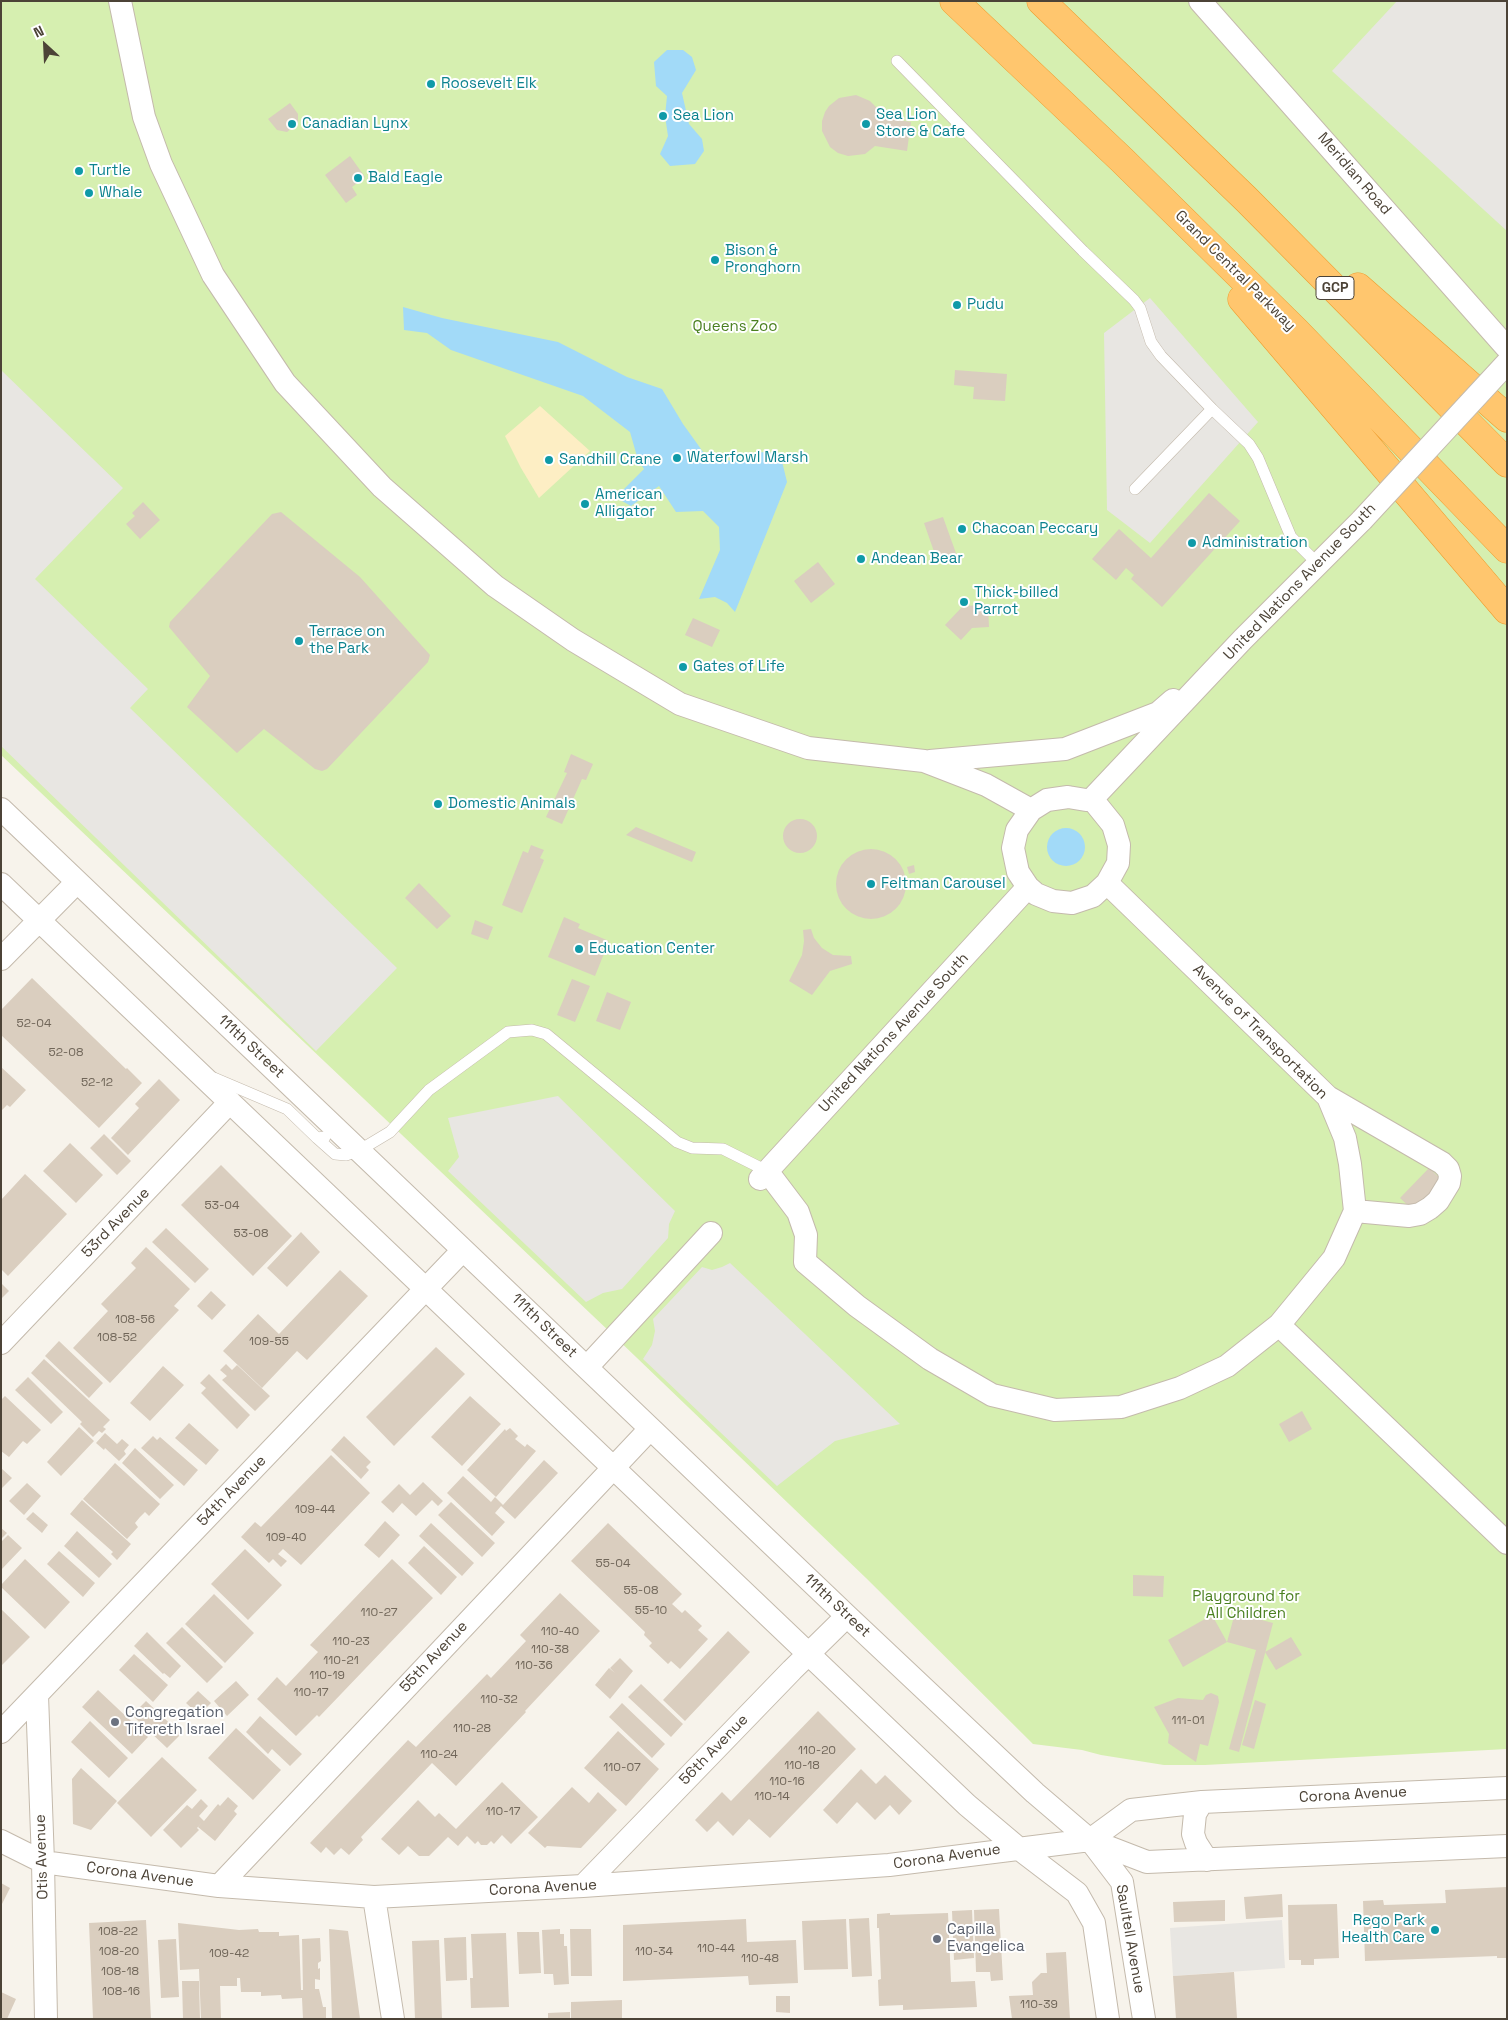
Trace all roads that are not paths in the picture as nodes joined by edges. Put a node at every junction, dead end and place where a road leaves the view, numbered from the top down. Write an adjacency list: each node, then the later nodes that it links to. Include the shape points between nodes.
1 (120, 1): 18 (street, via 144,117 160,164 213,275 285,383 382,487 495,586 573,640 680,704 808,748)
2 (954, 1): 7 (highway, Grand Central Parkway)
3 (1040, 1): 6 (highway, GCP)
4 (1200, 1): 8 (street, Meridian Road)
5 (897, 61): 10 (lane, via 1134,300 1140,308 1151,342 1161,356)
6 (1160, 114): 11 (highway); 12 (highway, GCP)
7 (1122, 160): 14 (highway, Grand Central Parkway, via 1295,330); 16 (highway)
8 (1507, 348)
9 (1507, 363): 15 (street, United Nations Avenue South, bridge)
10 (1212, 409): 13 (lane); 15 (lane, via 1249,444 1291,537)
11 (1507, 418)
12 (1507, 463)
13 (1135, 489)
14 (1507, 549)
15 (1318, 564): 17 (street, United Nations Avenue South)
16 (1507, 610)
17 (1244, 639): 18 (street, via 1158,713 1065,749); 19 (street, United Nations Avenue South)
18 (924, 761): 21 (street, via 986,786)
19 (1092, 799): 21 (street, via 1068,797 1047,800); 23 (street, via 1113,825 1119,845 1118,864)
20 (1, 809): 22 (street, 111th Street)
21 (1031, 810): 25 (street, via 1017,830 1013,848 1018,872)
22 (77, 882): 26 (street); 31 (street, 111th Street)
23 (1107, 883): 25 (street, via 1093,896 1072,903 1053,901); 29 (street, Avenue of Transportation)
24 (1, 884): 26 (street)
25 (1028, 887): 34 (street, United Nations Avenue South)
26 (39, 920): 27 (street); 28 (street)
27 (1, 959)
28 (198, 1072): 30 (street); 32 (lane, via 288,1109)
29 (1328, 1097): 35 (street, Avenue of Transportation, via 1345,1138); 35 (street, via 1442,1162 1450,1176 1438,1201 1420,1214 1409,1216)
30 (230, 1102): 38 (street); 40 (street, 53rd Avenue)
31 (340, 1130): 32 (lane, via 332,1136); 33 (street, 111th Street)
32 (317, 1138): 33 (lane, via 335,1154 346,1155)
33 (360, 1150): 34 (lane, via 390,1132 429,1090 508,1032 532,1030 546,1034 678,1142 692,1148 723,1149); 37 (street, 111th Street)
34 (763, 1175): 39 (street, Avenue of Transportation, via 798,1212 806,1235 805,1262 857,1306 930,1360 992,1394 1055,1410 1121,1406 1180,1388 1227,1366)
35 (1354, 1210): 39 (street, Avenue of Transportation, via 1334,1258)
36 (711, 1233): 41 (street)
37 (464, 1250): 38 (street, 54th Avenue); 41 (street, 111th Street)
38 (426, 1289): 43 (street); 47 (street, 54th Avenue)
39 (1279, 1325): 44 (street)
40 (1, 1342)
41 (587, 1368): 42 (street, 111th Street)
42 (650, 1428): 43 (street, 55th Avenue); 45 (street, 111th Street)
43 (613, 1467): 46 (street); 57 (street, 55th Avenue)
44 (1507, 1542)
45 (847, 1616): 46 (street, 56th Avenue); 51 (street, 111th Street, via 1035,1793)
46 (809, 1653): 54 (street, via 967,1805); 58 (street, 56th Avenue)
47 (37, 1695): 48 (street, 54th Avenue); 56 (street, Otis Avenue)
48 (1, 1732)
49 (1507, 1788): 50 (street, Corona Avenue)
50 (1202, 1802): 51 (street, Corona Avenue, via 1131,1810); 55 (street, via 1195,1814 1193,1834)
51 (1090, 1840): 54 (street, Corona Avenue); 55 (street, Corona Avenue, via 1147,1862); 63 (street, Saultell Avenue, via 1122,1882)
52 (1, 1842): 56 (street, Corona Avenue)
53 (1507, 1846): 55 (street, Corona Avenue)
54 (1018, 1848): 58 (street, Corona Avenue, via 889,1865); 62 (street, via 1077,1893 1094,1923)
55 (1207, 1860)
56 (43, 1862): 57 (street, Corona Avenue); 60 (street, Otis Avenue)
57 (219, 1886): 59 (street, Corona Avenue)
58 (583, 1886): 59 (street, Corona Avenue)
59 (374, 1897): 61 (street)
60 (46, 2019)
61 (394, 2019)
62 (1108, 2019)
63 (1144, 2019)

